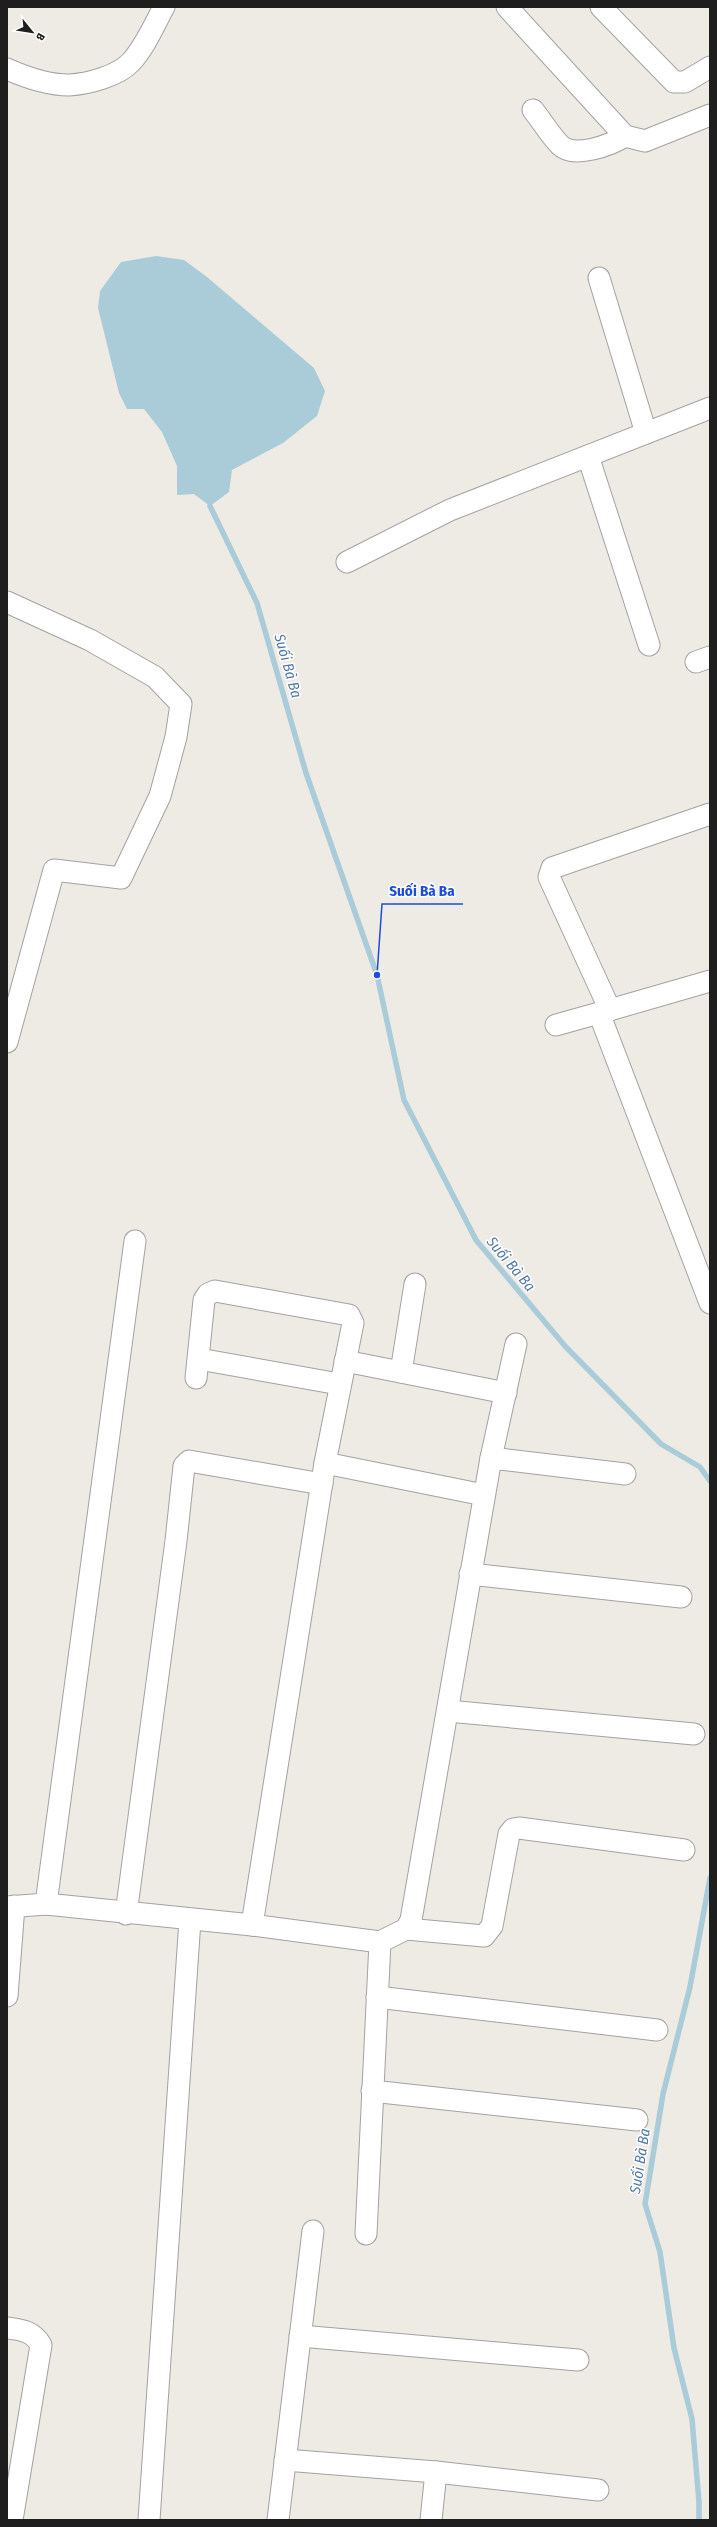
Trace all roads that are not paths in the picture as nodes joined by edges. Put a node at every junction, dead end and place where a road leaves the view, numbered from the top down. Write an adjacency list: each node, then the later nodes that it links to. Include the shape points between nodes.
1 (164, 7): 5 (street, via 131,62 119,71 91,81 69,85 28,77)
2 (508, 7): 8 (street)
3 (602, 7): 4 (street, via 674,82 685,82)
4 (710, 67)
5 (7, 69)
6 (533, 110): 8 (street, via 560,146 571,151 610,145)
7 (710, 115): 8 (street, via 645,140)
8 (625, 136)
9 (599, 278): 11 (street)
10 (710, 408): 11 (street)
11 (646, 433): 12 (street)
12 (588, 456): 13 (street, via 450,510); 15 (street)
13 (347, 562)
14 (7, 602): 20 (street, via 90,640 155,677 181,704 176,737 160,796 121,878 54,870)
15 (650, 645)
16 (710, 814): 18 (street, via 552,868 549,877)
17 (710, 981): 18 (street)
18 (604, 1011): 19 (street); 23 (street)
19 (556, 1025)
20 (7, 1042)
21 (135, 1241): 39 (street)
22 (415, 1284): 26 (street)
23 (710, 1304)
24 (516, 1344): 28 (street)
25 (345, 1361): 26 (street); 27 (street); 27 (street, via 353,1323 349,1315 215,1291 208,1294 204,1300 198,1369)
26 (401, 1372): 28 (street)
27 (339, 1384): 30 (street)
28 (506, 1394): 29 (street)
29 (491, 1458): 31 (street); 33 (street)
30 (325, 1463): 32 (street); 33 (street)
31 (625, 1474)
32 (322, 1484): 41 (street, via 189,1461 184,1466); 43 (street)
33 (484, 1494): 34 (street)
34 (470, 1574): 35 (street); 36 (street)
35 (681, 1597)
36 (448, 1711): 37 (street); 44 (street, via 411,1920)
37 (694, 1734)
38 (684, 1850): 44 (street, via 513,1829 509,1834 492,1926 488,1934 484,1936)
39 (46, 1904): 40 (street); 41 (street)
40 (11, 1907): 46 (street)
41 (126, 1914): 42 (street)
42 (190, 1920): 43 (street); 60 (street)
43 (252, 1925): 45 (street)
44 (406, 1928): 45 (street)
45 (380, 1942): 47 (street)
46 (7, 1996)
47 (376, 1997): 48 (street); 49 (street)
48 (658, 2030)
49 (372, 2090): 50 (street); 52 (street)
50 (637, 2120)
51 (312, 2232): 54 (street)
52 (366, 2234)
53 (7, 2328): 59 (street, via 36,2336 41,2345)
54 (300, 2336): 55 (street); 56 (street)
55 (578, 2360)
56 (285, 2460): 57 (street); 61 (street)
57 (436, 2472): 58 (street); 62 (street)
58 (598, 2490)
59 (12, 2520)
60 (149, 2520)
61 (278, 2520)
62 (431, 2520)

